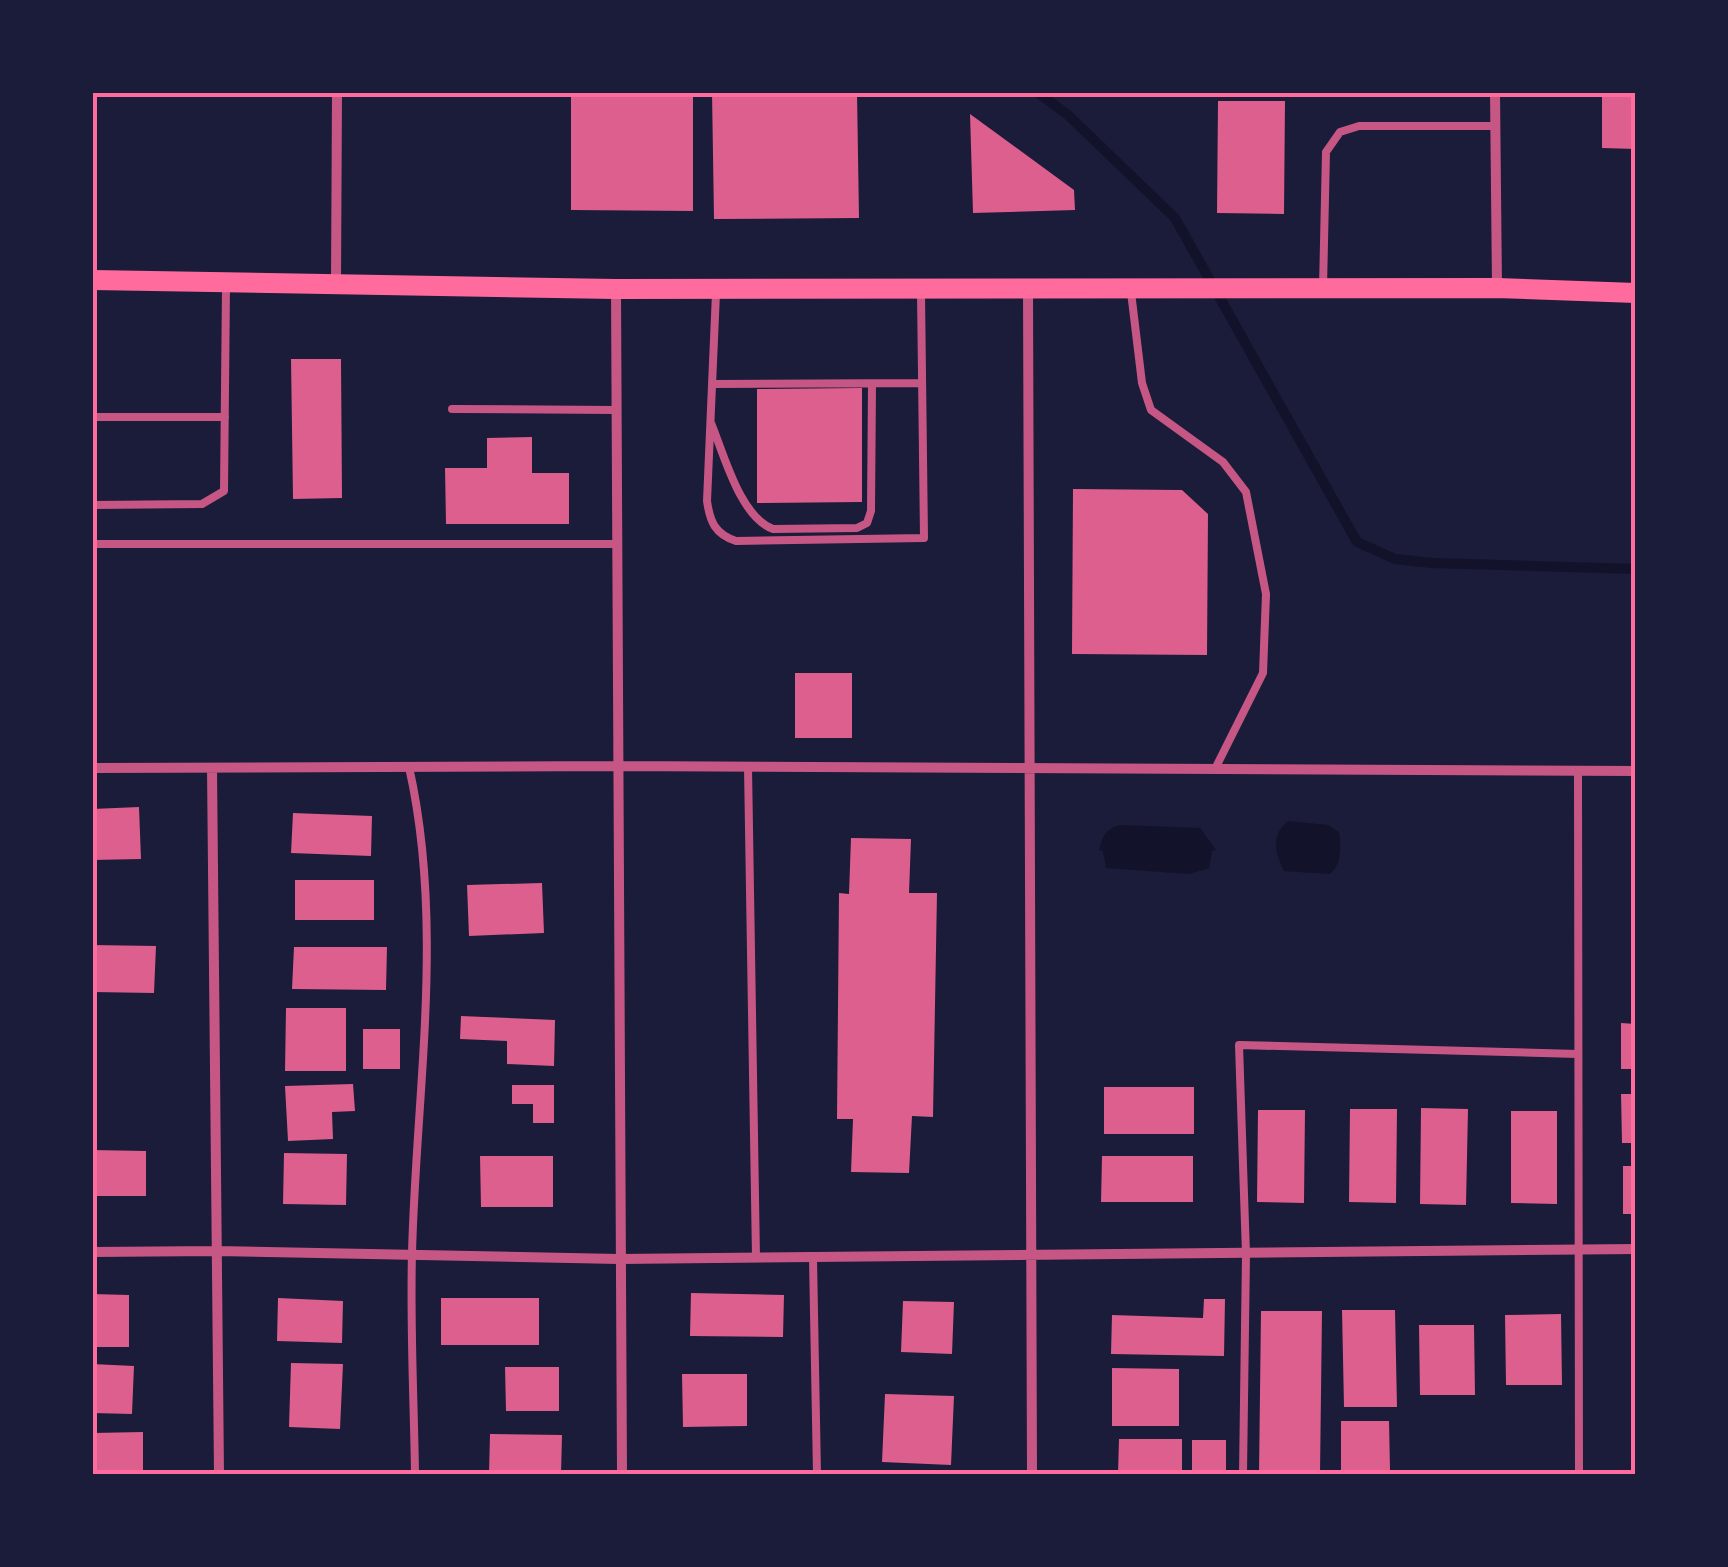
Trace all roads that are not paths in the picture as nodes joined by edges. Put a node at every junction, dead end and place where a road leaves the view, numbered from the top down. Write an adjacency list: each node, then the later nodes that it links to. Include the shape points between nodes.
1 (337, 92): 6 (street)
2 (1495, 92): 3 (street)
3 (1495, 126): 10 (lane, via 1358,126 1340,132 1326,152); 11 (street)
4 (92, 280): 5 (main road)
5 (226, 281): 6 (main road); 21 (lane)
6 (336, 282): 12 (main road)
7 (1028, 287): 8 (main road); 9 (main road); 31 (street)
8 (921, 288): 13 (main road); 15 (lane)
9 (1130, 288): 10 (main road); 32 (lane, via 1150,410 1222,462 1246,492 1266,594 1263,673)
10 (1323, 288): 11 (main road)
11 (1498, 288): 14 (main road)
12 (616, 289): 13 (main road); 19 (street)
13 (716, 289): 16 (lane)
14 (1636, 293)
15 (921, 383): 17 (lane); 22 (lane, via 924,538 724,537 710,520)
16 (712, 384): 17 (lane); 22 (lane)
17 (872, 384): 22 (lane, via 871,511 857,528 760,524)
18 (452, 409): 19 (lane)
19 (616, 410): 25 (street)
20 (92, 417): 21 (lane)
21 (225, 417): 23 (lane, via 224,491 202,504)
22 (710, 419)
23 (92, 505)
24 (92, 544): 25 (lane)
25 (616, 544): 26 (street)
26 (617, 766): 27 (street); 28 (street); 45 (street)
27 (748, 766): 31 (street); 43 (lane)
28 (409, 767): 30 (street); 41 (lane, via 429,914)
29 (92, 768): 30 (street)
30 (212, 768): 38 (street)
31 (1030, 768): 32 (street); 42 (street)
32 (1215, 769): 33 (street)
33 (1578, 770): 34 (street); 35 (lane)
34 (1636, 771)
35 (1578, 1054): 37 (lane); 40 (lane, via 1239,1045)
36 (1636, 1249): 37 (street)
37 (1578, 1250): 40 (street); 52 (lane)
38 (217, 1251): 39 (street); 41 (street); 46 (street)
39 (92, 1252)
40 (1246, 1254): 42 (street); 51 (lane)
41 (412, 1255): 45 (street); 47 (lane)
42 (1030, 1257): 44 (street); 50 (street)
43 (756, 1258): 44 (street); 45 (street)
44 (812, 1258): 49 (lane)
45 (619, 1259): 48 (street)
46 (218, 1474)
47 (415, 1474)
48 (622, 1474)
49 (816, 1474)
50 (1032, 1474)
51 (1243, 1474)
52 (1579, 1474)

